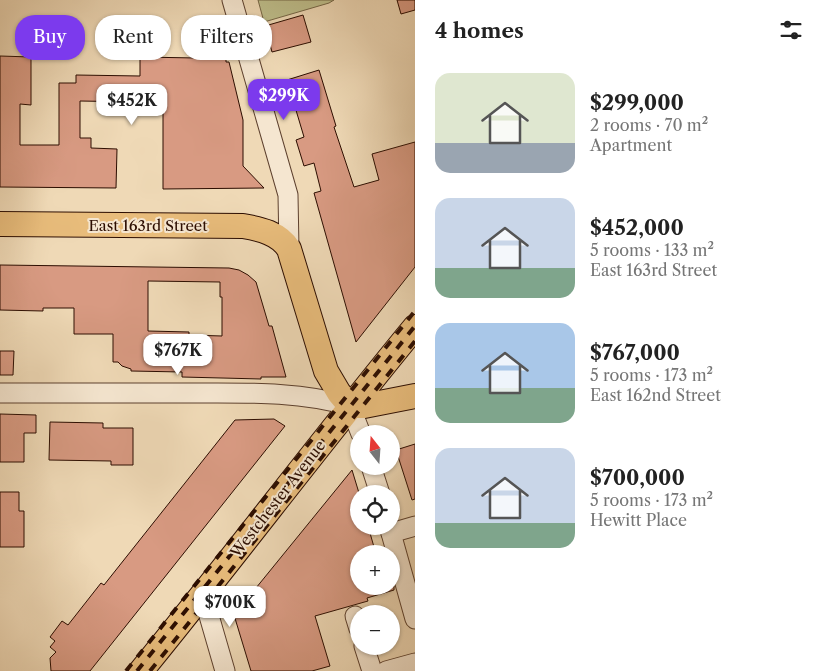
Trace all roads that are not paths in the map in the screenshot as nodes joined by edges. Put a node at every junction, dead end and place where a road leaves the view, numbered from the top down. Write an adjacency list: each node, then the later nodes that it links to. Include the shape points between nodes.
1 (232, 0): 3 (street, via 288,195)
2 (0, 224): 3 (main road, East 163rd Street, via 243,226 272,234 286,243)
3 (289, 249): 7 (main road, via 326,372)
4 (415, 327): 7 (main road, Westchester Avenue)
5 (0, 393): 7 (street, via 286,395 327,399)
6 (415, 396): 7 (main road)
7 (350, 406): 8 (street); 12 (main road, Westchester Avenue)
8 (357, 425)
9 (415, 526): 10 (street)
10 (400, 528)
11 (391, 535): 13 (street)
12 (203, 595): 16 (main road, Westchester Avenue); 17 (street)
13 (415, 619)
14 (367, 655): 18 (street)
15 (415, 663): 19 (street)
16 (141, 671)
17 (226, 671)
18 (372, 671)
19 (386, 671)

